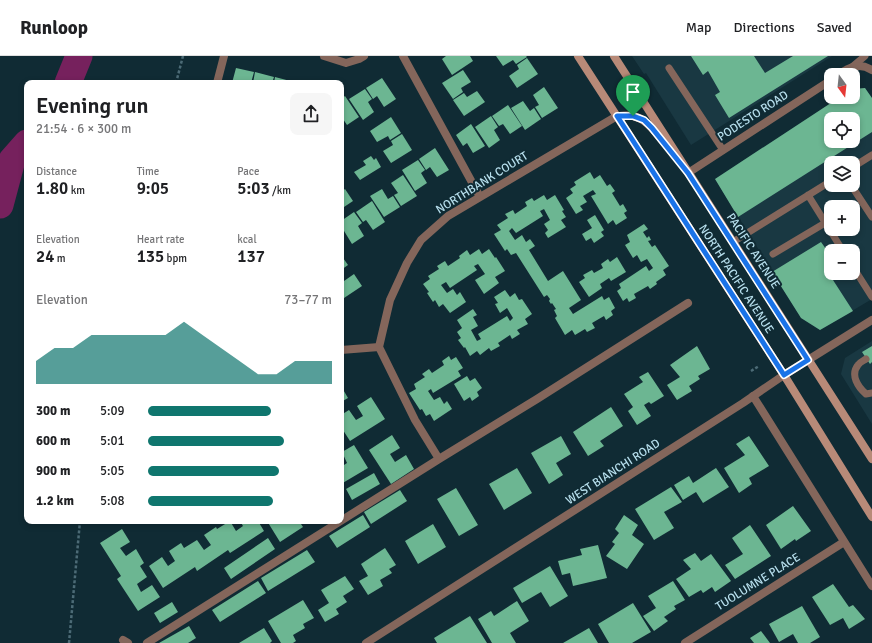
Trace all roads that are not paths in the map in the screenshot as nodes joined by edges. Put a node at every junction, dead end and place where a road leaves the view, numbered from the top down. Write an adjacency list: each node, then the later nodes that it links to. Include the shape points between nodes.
1 (224, 56): 11 (street)
2 (324, 56): 3 (street, via 346,63)
3 (364, 56)
4 (403, 56): 21 (street)
5 (578, 56): 13 (main road, NORTH PACIFIC AVENUE)
6 (614, 56): 17 (main road, PACIFIC AVENUE)
7 (865, 56): 8 (lane)
8 (852, 67): 10 (street, via 865,66)
9 (669, 68): 14 (lane)
10 (872, 70)
11 (219, 80)
12 (824, 85): 14 (street, PODESTO ROAD)
13 (617, 116): 17 (main road, via 633,116 644,120); 21 (street, NORTHBANK COURT); 35 (main road, NORTH PACIFIC AVENUE)
14 (723, 150): 17 (street, PODESTO ROAD)
15 (872, 155): 16 (lane)
16 (860, 163)
17 (688, 173): 25 (main road, PACIFIC AVENUE)
18 (824, 185): 20 (lane)
19 (856, 192): 22 (lane)
20 (808, 195): 23 (lane); 25 (lane)
21 (480, 197): 31 (street, NORTHBANK COURT, via 448,216 421,240 390,300)
22 (872, 217)
23 (824, 221)
24 (824, 224): 26 (lane)
25 (733, 242): 34 (main road, PACIFIC AVENUE)
26 (773, 254)
27 (860, 278): 28 (lane)
28 (872, 297)
29 (688, 303): 39 (street)
30 (872, 320): 34 (street, WEST BIANCHI ROAD)
31 (380, 347): 32 (street); 39 (street, via 415,420)
32 (344, 350)
33 (866, 359): 36 (lane, via 858,364 854,371 855,380 866,394)
34 (808, 360): 35 (street, WEST BIANCHI ROAD); 38 (main road, PACIFIC AVENUE)
35 (784, 375): 37 (street, WEST BIANCHI ROAD); 40 (main road, NORTH PACIFIC AVENUE)
36 (872, 393)
37 (753, 396): 43 (street); 46 (street, WEST BIANCHI ROAD)
38 (872, 458)
39 (439, 459): 41 (street)
40 (872, 517)
41 (344, 519)
42 (336, 524): 45 (street)
43 (844, 542): 44 (street); 47 (street, TUOLUMNE PLACE)
44 (872, 586)
45 (147, 643)
46 (366, 643)
47 (685, 643)

